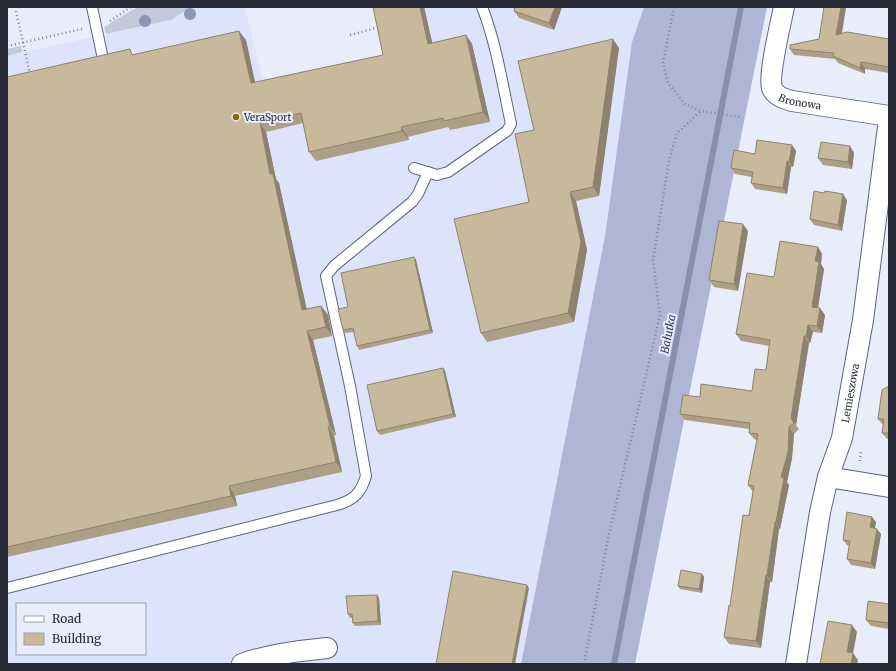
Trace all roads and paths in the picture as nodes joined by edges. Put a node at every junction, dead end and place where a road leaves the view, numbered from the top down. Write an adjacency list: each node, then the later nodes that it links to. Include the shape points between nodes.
1 (92, 7): 7 (lane)
2 (131, 7): 7 (path)
3 (482, 7): 19 (lane, via 487,17 511,124 507,131 448,172 438,175)
4 (674, 7): 14 (path, via 663,63 668,83 685,104)
5 (784, 7): 15 (street, Bronowa, via 772,72 772,88 775,92 782,98 792,101)
6 (16, 11): 10 (path)
7 (100, 25): 10 (path); 12 (lane)
8 (381, 26): 9 (path)
9 (350, 35)
10 (23, 43): 11 (path); 13 (path)
11 (7, 46)
12 (103, 59)
13 (31, 75)
14 (701, 111): 16 (path); 27 (path, via 677,133 669,161 653,260 660,314 609,534)
15 (889, 116)
16 (740, 117)
17 (889, 119): 20 (street, Lemieszowa, via 863,320)
18 (414, 168): 19 (lane)
19 (428, 172): 24 (lane, via 412,202 334,266 326,276 366,476 359,493 349,502 337,506)
20 (842, 438): 21 (path, via 862,442 859,460); 22 (street, Lemieszowa)
21 (861, 464)
22 (828, 477): 23 (street); 28 (street, Lemieszowa)
23 (889, 487)
24 (7, 588)
25 (327, 648): 26 (street)
26 (242, 664)
27 (584, 664)
28 (796, 664)

